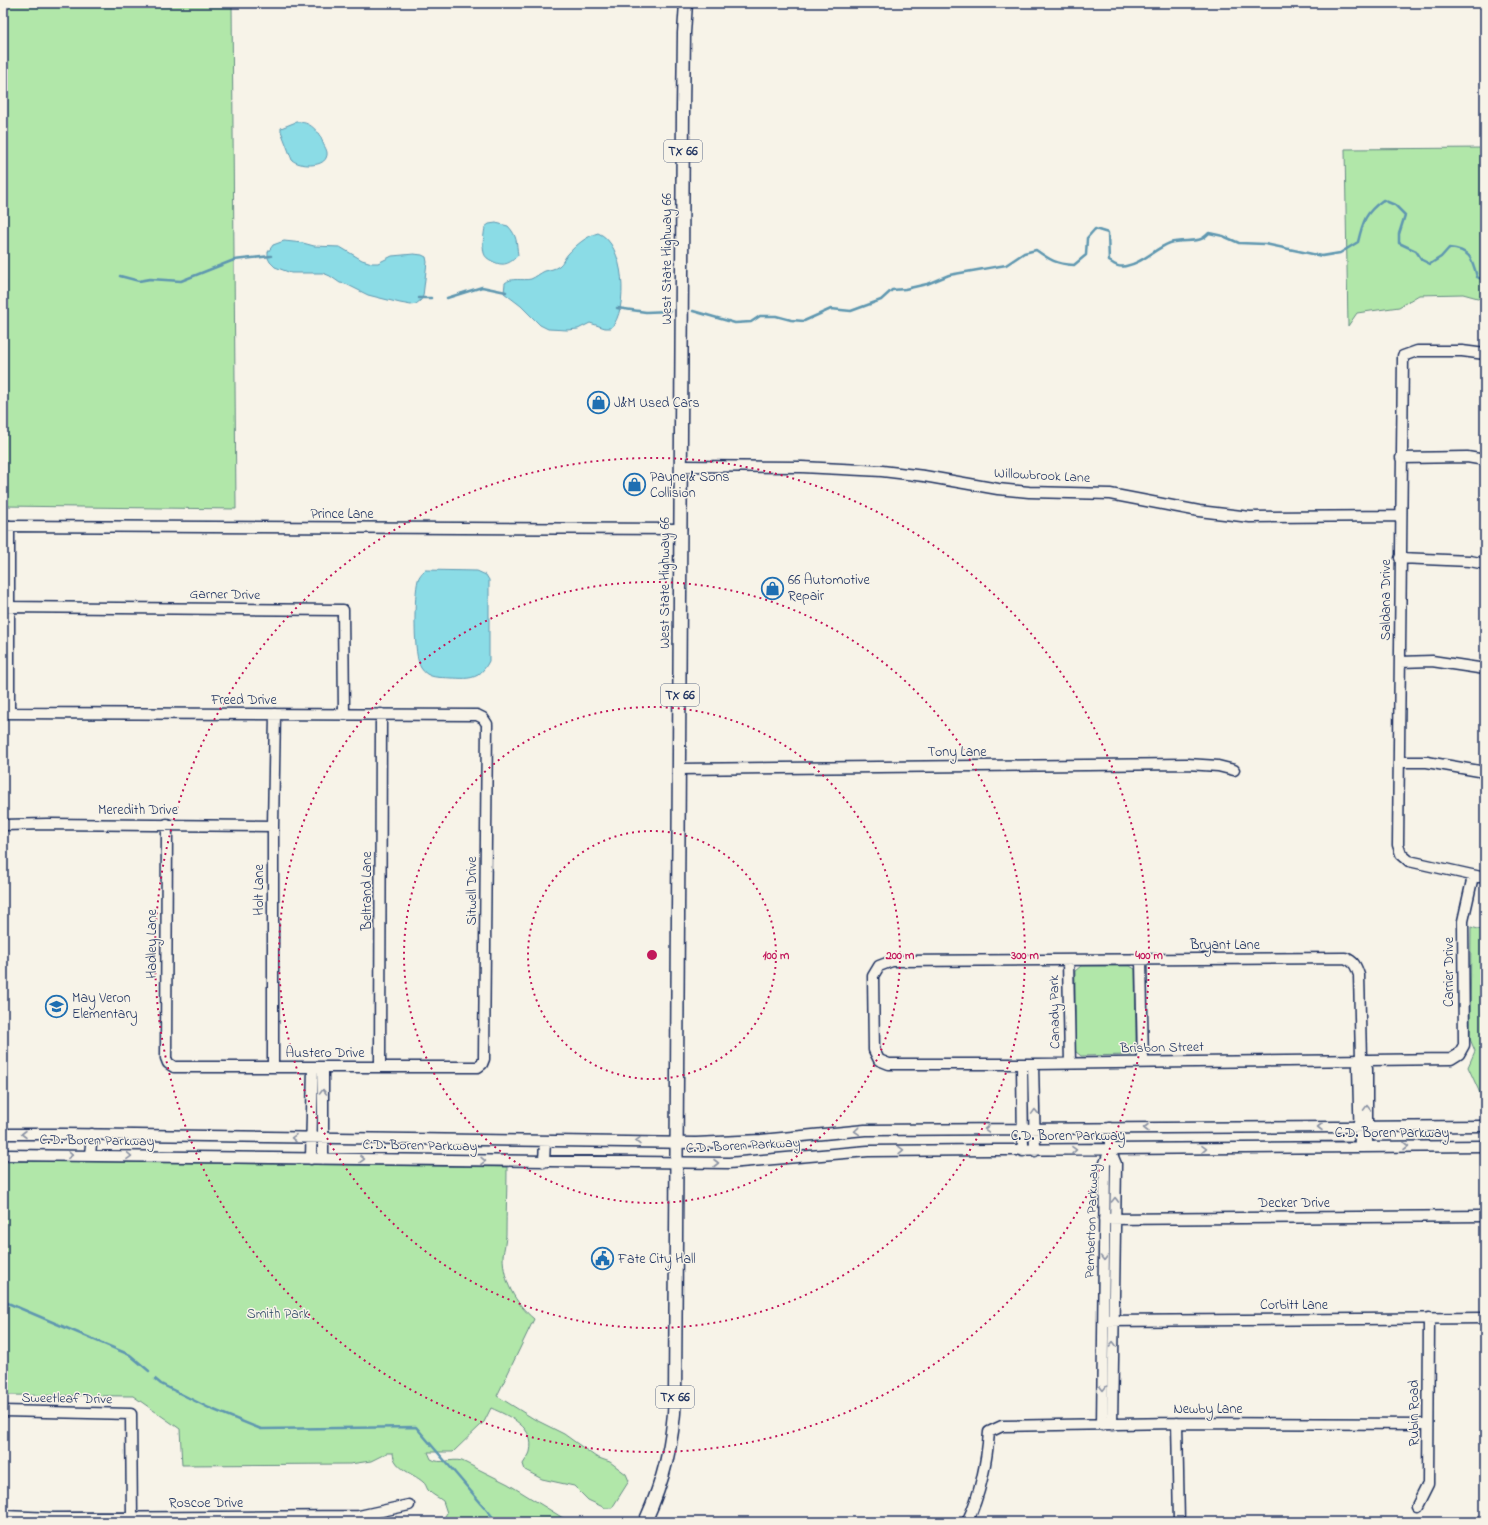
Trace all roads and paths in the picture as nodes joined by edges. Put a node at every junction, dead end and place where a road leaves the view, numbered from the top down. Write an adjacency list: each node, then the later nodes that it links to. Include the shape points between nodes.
1 (686, 3): 5 (main road, West State Highway 66 / TX 66, via 683,57)
2 (1485, 354): 3 (street, Saldana Drive, via 1417,351 1403,356)
3 (1401, 458): 4 (street, via 1467,457); 6 (street, Saldana Drive)
4 (1485, 460)
5 (681, 466): 6 (street, Willowbrook Lane, via 802,467 882,471 998,489 1110,494 1180,508 1250,517); 8 (main road, West State Highway 66 / TX 66)
6 (1400, 516): 9 (street, Saldana Drive)
7 (6, 526): 8 (street, Prince Lane); 11 (street)
8 (681, 529): 20 (main road, West State Highway 66 / TX 66)
9 (1400, 558): 10 (street); 12 (street, Saldana Drive)
10 (1485, 564)
11 (6, 607): 14 (street); 16 (street, Garner Drive, via 343,610)
12 (1400, 662): 13 (street, via 1432,661); 19 (street, Saldana Drive)
13 (1485, 669)
14 (6, 713): 15 (street, Freed Drive)
15 (275, 714): 16 (street, Freed Drive); 25 (street, Holt Lane)
16 (344, 714): 17 (street, Freed Drive)
17 (381, 714): 18 (street, Freed Drive, via 477,715); 41 (street, Beltrand Lane)
18 (484, 718): 36 (street, Sitwell Drive, via 487,732)
19 (1400, 762): 22 (street, via 1427,762); 26 (street, Saldana Drive, via 1398,845 1401,854 1408,861)
20 (679, 769): 21 (street, Tony Lane, via 1187,764); 52 (main road, West State Highway 66 / TX 66)
21 (1234, 770)
22 (1485, 772)
23 (167, 824): 24 (street, Meredith Drive); 25 (street, Meredith Drive); 34 (street, Hadley Lane)
24 (3, 825)
25 (273, 826): 39 (street, Holt Lane)
26 (1473, 876): 27 (street); 31 (street, Carrier Drive, via 1463,921 1464,1045 1456,1057)
27 (1485, 878)
28 (1068, 960): 29 (street, Bryant Lane); 32 (street, Bryant Lane, via 892,961 879,966 873,976 874,1050); 35 (street, Canady Park)
29 (1141, 960): 30 (street, Bryant Lane, via 1344,958 1354,963 1359,975); 33 (street)
30 (1362, 1059): 31 (street, Brisbon Street); 33 (street, Brisbon Street); 42 (street, via 1358,1067)
31 (1446, 1059)
32 (879, 1060): 37 (street, Brisbon Street, via 889,1064)
33 (1143, 1062): 35 (street, Brisbon Street)
34 (168, 1063): 39 (street, Austero Drive, via 174,1066)
35 (1070, 1063): 38 (street, Brisbon Street)
36 (482, 1064): 41 (street, Austero Drive, via 478,1067)
37 (1022, 1064): 38 (street, Brisbon Street); 44 (street)
38 (1033, 1064): 46 (street, one-way to 38)
39 (273, 1067): 40 (street, Austero Drive)
40 (318, 1067): 41 (street, Austero Drive); 49 (street); 50 (street, one-way to 40)
41 (380, 1067)
42 (1363, 1126): 43 (street, C.D. Boren Parkway); 45 (street, C.D. Boren Parkway, one-way to 45); 54 (street)
43 (1485, 1126)
44 (1024, 1128): 46 (street, C.D. Boren Parkway); 52 (street, C.D. Boren Parkway, one-way to 52, via 865,1130 760,1140); 56 (street)
45 (1110, 1128): 46 (street, C.D. Boren Parkway); 55 (street)
46 (1035, 1129): 57 (street)
47 (3, 1134): 48 (street, C.D. Boren Parkway, one-way to 47)
48 (92, 1134): 49 (street, C.D. Boren Parkway, one-way to 48); 59 (street)
49 (312, 1138): 50 (street, C.D. Boren Parkway); 60 (street)
50 (323, 1138): 51 (street, C.D. Boren Parkway); 61 (street)
51 (545, 1141): 52 (street, C.D. Boren Parkway, one-way to 51); 62 (street)
52 (677, 1142): 63 (main road, TX 66)
53 (1485, 1146): 54 (street, C.D. Boren Parkway, one-way to 53)
54 (1364, 1147): 55 (street, C.D. Boren Parkway, one-way to 54)
55 (1110, 1150): 57 (street, C.D. Boren Parkway, one-way to 55); 65 (street, Pemberton Parkway, via 1105,1163); 66 (street, Pemberton Parkway, one-way to 55, via 1116,1164)
56 (1023, 1151): 57 (street, C.D. Boren Parkway); 63 (street, C.D. Boren Parkway, one-way to 56, via 729,1163 868,1151)
57 (1035, 1151)
58 (3, 1155): 59 (street, C.D. Boren Parkway, one-way to 59)
59 (90, 1155): 60 (street, C.D. Boren Parkway, one-way to 60)
60 (311, 1158): 61 (street, C.D. Boren Parkway)
61 (323, 1159): 62 (street, C.D. Boren Parkway, one-way to 62)
62 (544, 1162): 63 (street, C.D. Boren Parkway)
63 (677, 1163): 79 (main road, TX 66, via 673,1426 663,1477)
64 (1485, 1216): 66 (street, Decker Drive)
65 (1104, 1219): 66 (street, Decker Drive); 69 (street, Pemberton Parkway, one-way to 69)
66 (1115, 1219): 69 (street, Pemberton Parkway)
67 (1429, 1318): 68 (street, Corbitt Lane); 69 (street, Corbitt Lane); 72 (street, Rubin Road)
68 (1485, 1318)
69 (1109, 1321): 73 (street, Pemberton Parkway)
70 (3, 1412): 77 (street, Sweetleaf Drive, via 131,1414)
71 (1177, 1423): 72 (street, Newby Lane); 73 (street, Newby Lane); 81 (street)
72 (1428, 1424): 75 (street, Rubin Road, via 1428,1484)
73 (1107, 1425): 80 (street, Newby Lane, via 1002,1426 988,1432 988,1448 974,1507)
74 (409, 1505): 78 (street, Roscoe Drive, via 359,1516)
75 (1417, 1506)
76 (3, 1516): 77 (street, Roscoe Drive)
77 (132, 1518): 78 (street, Roscoe Drive)
78 (300, 1519)
79 (645, 1522)
80 (967, 1522)
81 (1179, 1522)

